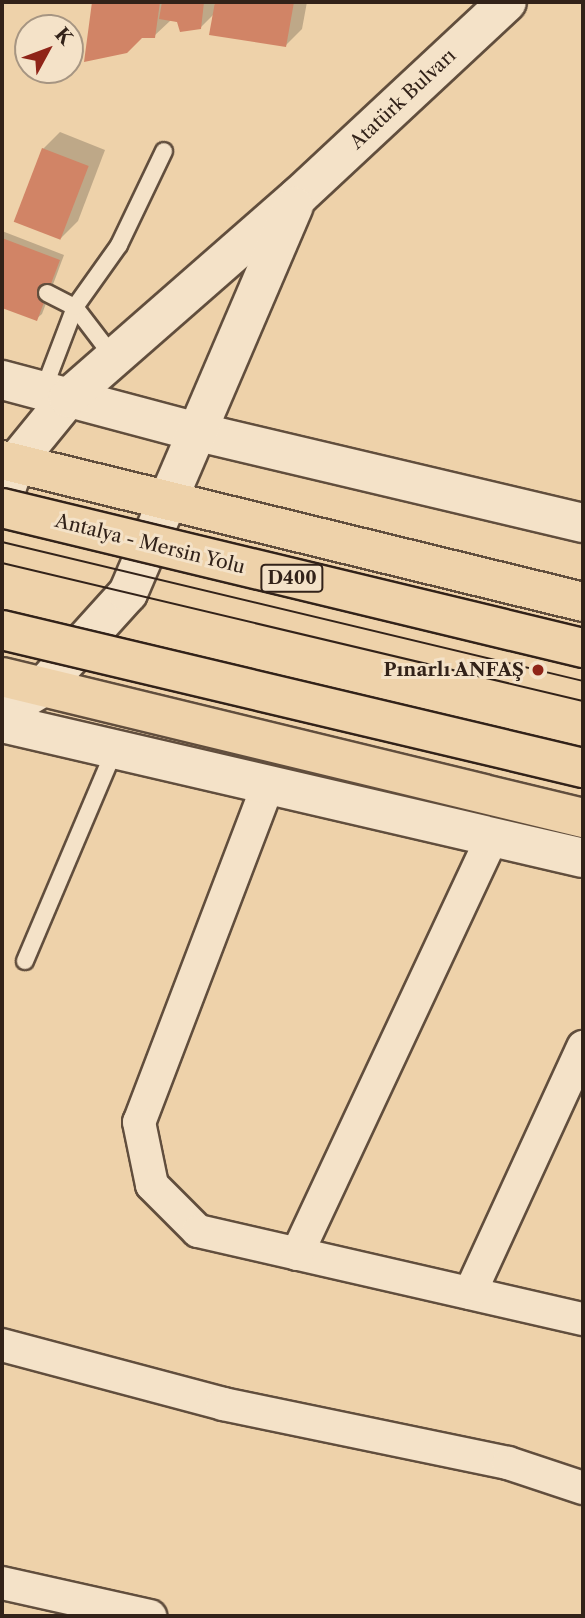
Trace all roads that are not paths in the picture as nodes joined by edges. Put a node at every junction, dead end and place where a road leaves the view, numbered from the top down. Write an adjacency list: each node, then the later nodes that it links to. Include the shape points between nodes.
1 (500, 3): 3 (street, Atatürk Bulvarı)
2 (164, 151): 5 (lane, via 119,244)
3 (299, 196): 6 (street, Atatürk Bulvarı); 9 (street)
4 (47, 293): 5 (lane)
5 (75, 307): 6 (lane); 8 (lane)
6 (114, 358): 8 (street, Atatürk Bulvarı)
7 (2, 380): 8 (street)
8 (56, 394): 9 (street); 10 (street, Atatürk Bulvarı)
9 (198, 432): 12 (street); 14 (street)
10 (9, 462): 11 (street, Atatürk Bulvarı); 12 (highway)
11 (2, 502)
12 (164, 502): 15 (highway); 19 (street, via 128,593)
13 (2, 508): 17 (highway, Antalya - Mersin Yolu / D400, bridge)
14 (583, 523)
15 (583, 602)
16 (2, 630): 23 (highway, bridge)
17 (583, 648)
18 (2, 677): 19 (highway)
19 (43, 687): 20 (street); 25 (highway)
20 (2, 712)
21 (2, 723): 22 (street)
22 (115, 749): 24 (street); 28 (lane)
23 (583, 768)
24 (268, 785): 26 (street); 30 (street, via 139,1122 152,1185 198,1231)
25 (583, 818)
26 (492, 837): 27 (street); 30 (street)
27 (583, 858)
28 (25, 961)
29 (583, 1046): 31 (street)
30 (297, 1254): 31 (street)
31 (470, 1293): 32 (street)
32 (583, 1319)
33 (2, 1345): 34 (street, via 223,1404 508,1463)
34 (583, 1488)
35 (2, 1583): 36 (street)
36 (150, 1616)

